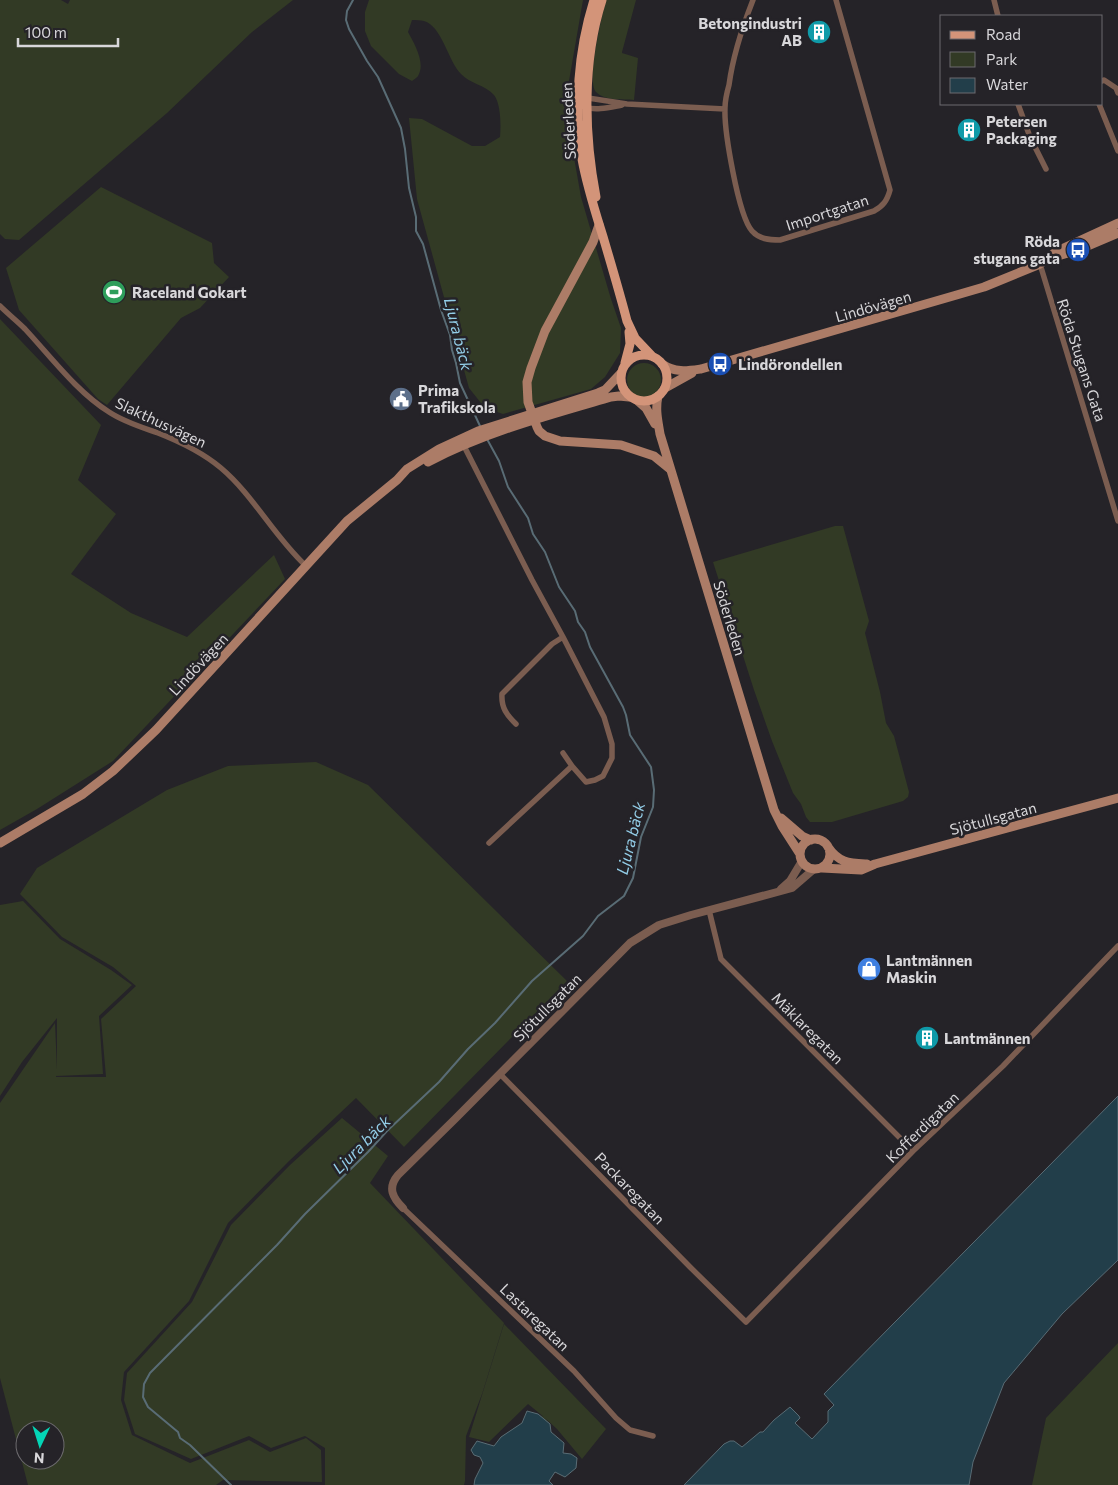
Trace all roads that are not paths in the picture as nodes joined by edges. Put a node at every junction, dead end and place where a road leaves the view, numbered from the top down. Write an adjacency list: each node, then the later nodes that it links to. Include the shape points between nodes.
1 (594, 0): 10 (main road, Söderleden, via 583,45)
2 (602, 0): 9 (main road, Söderleden, via 591,53)
3 (753, 0): 15 (street, Importgatan, via 733,58)
4 (836, 0): 15 (street, Importgatan, via 890,190 882,207 780,240 758,236 750,230 744,215 727,145)
5 (994, 0): 6 (street)
6 (998, 15)
7 (1103, 80): 8 (street, via 1116,88)
8 (1118, 93)
9 (588, 98): 10 (street); 11 (street); 14 (main road, Söderleden)
10 (578, 104): 14 (street); 19 (main road, Söderleden, via 583,161)
11 (627, 104): 14 (street); 15 (street)
12 (1018, 105): 17 (street)
13 (1099, 105): 16 (street)
14 (588, 108): 21 (main road, Söderleden, via 590,156)
15 (725, 108)
16 (1118, 151)
17 (1046, 169)
18 (1118, 223): 22 (main road, Lindövägen, via 1055,252)
19 (599, 225): 21 (main road, Söderleden); 32 (main road, via 545,331 530,368 527,393)
20 (1118, 233): 22 (main road, Lindövägen)
21 (604, 239): 24 (main road, Söderleden)
22 (1044, 262): 28 (main road, Lindövägen, via 984,287); 38 (street, Röda Stugans Gata)
23 (0, 306): 39 (street, Slakthusvägen, via 107,411 183,443 220,467)
24 (627, 322): 25 (main road, Söderleden, via 635,338); 27 (main road, Söderleden, via 630,344)
25 (653, 357): 26 (main road); 27 (main road, via 637,356)
26 (662, 364): 28 (main road, Lindövägen, via 678,371); 29 (main road, via 667,380)
27 (622, 369): 31 (main road, via 622,386); 32 (main road, Lindövägen, via 605,390)
28 (701, 369): 29 (main road, Lindövägen)
29 (665, 388): 30 (main road)
30 (658, 396): 31 (main road, via 648,401); 34 (main road, Söderleden, via 656,414)
31 (634, 399): 32 (main road, Lindövägen, via 611,397); 34 (main road, Söderleden, via 650,414)
32 (533, 417): 33 (main road, Lindövägen); 36 (main road, via 545,436 560,441 636,449 654,456)
33 (483, 433): 35 (main road, Lindövägen); 37 (main road, Lindövägen, via 453,442 416,462)
34 (660, 434): 36 (main road, Söderleden)
35 (464, 446): 37 (main road, Lindövägen); 40 (street)
36 (671, 471): 45 (main road, Söderleden)
37 (397, 480): 39 (main road, Lindövägen, via 347,521)
38 (1118, 521)
39 (306, 565): 47 (main road, Lindövägen, via 156,730 113,770 83,794)
40 (563, 637): 41 (street, via 502,694 505,712); 43 (street, via 604,717 612,744 612,758 603,776 586,782)
41 (516, 724)
42 (563, 753): 43 (street)
43 (572, 766): 48 (street)
44 (1118, 798): 51 (main road, Sjötullsgatan)
45 (774, 810): 46 (main road, Söderleden, via 787,824); 50 (main road, Söderleden)
46 (811, 840): 49 (main road, via 821,840); 50 (main road, via 803,845)
47 (0, 843)
48 (489, 843)
49 (828, 848): 51 (main road, Sjötullsgatan, via 848,863); 52 (main road, via 830,857)
50 (801, 857): 52 (main road, via 806,865); 53 (street, via 790,881)
51 (874, 864): 52 (main road, Sjötullsgatan, via 861,870)
52 (818, 868): 53 (street, Sjötullsgatan, via 792,888)
53 (779, 890): 54 (street, Sjötullsgatan)
54 (709, 910): 56 (street, Sjötullsgatan, via 660,925 630,943); 57 (street, Mäklaregatan, via 721,959)
55 (1118, 946): 57 (street, Kofferdigatan, via 1003,1066)
56 (500, 1074): 58 (street, Sjötullsgatan, via 392,1181 391,1189); 59 (street, Packaregatan)
57 (913, 1151): 59 (street, Kofferdigatan, via 746,1322)
58 (403, 1208): 60 (street, Lastaregatan, via 574,1371 616,1418 630,1430)
59 (743, 1319)
60 (653, 1436)

